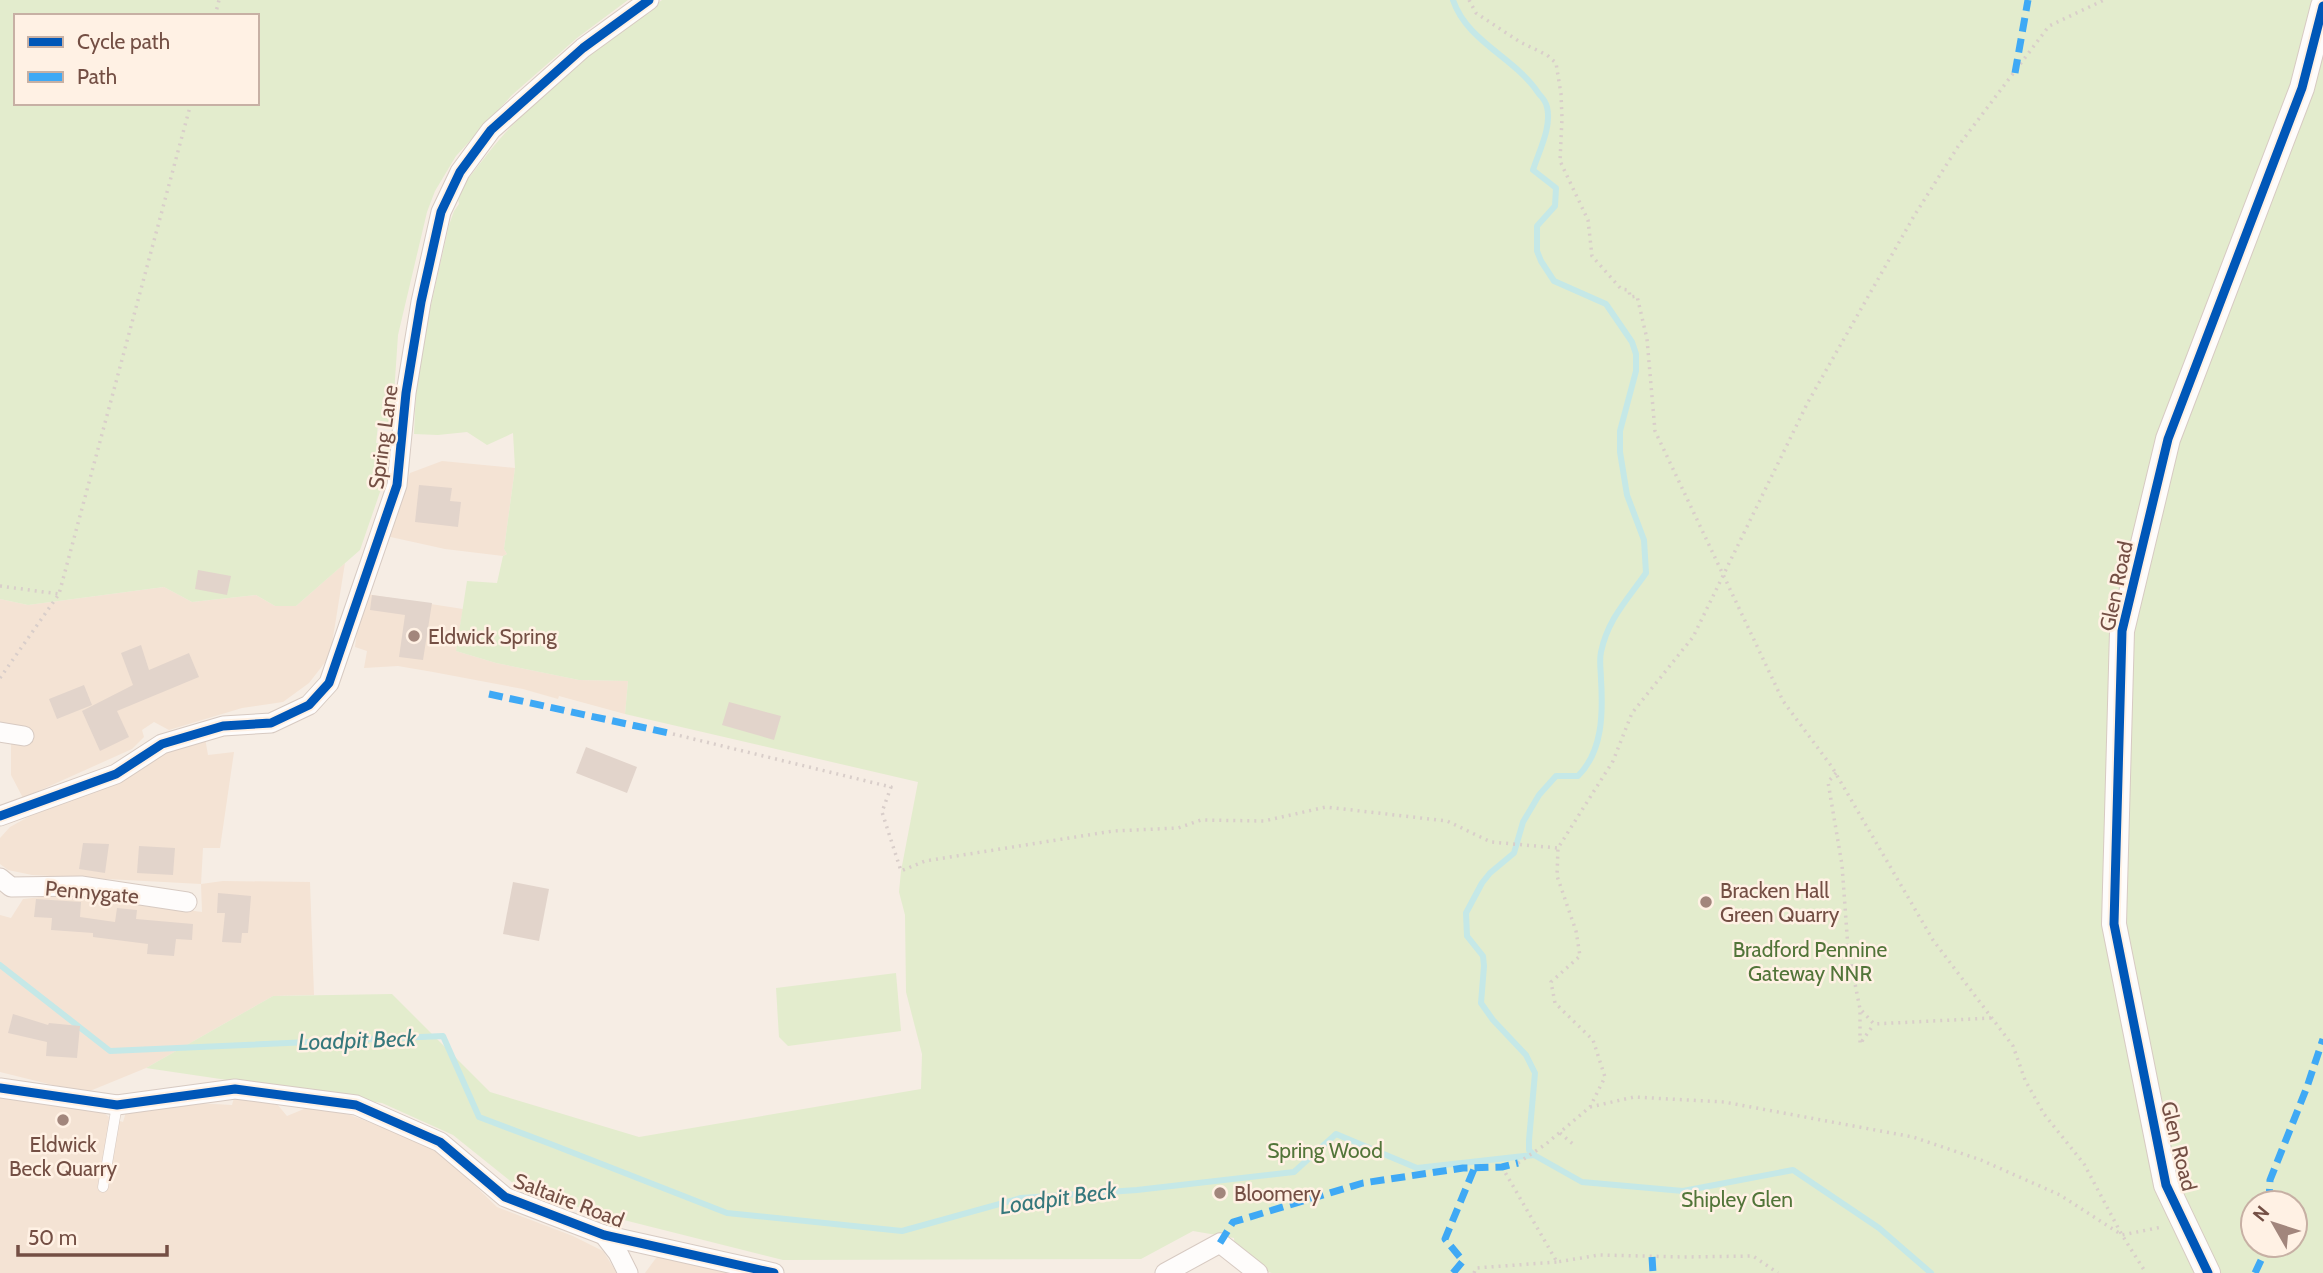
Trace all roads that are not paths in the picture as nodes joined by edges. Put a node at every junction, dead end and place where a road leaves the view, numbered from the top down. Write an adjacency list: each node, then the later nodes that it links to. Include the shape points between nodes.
1 (649, 0): 5 (street, Spring Lane, via 583,48 491,130 446,202 419,315 397,485 329,683 309,705 271,723 223,726 162,744 116,774)
2 (2323, 6): 16 (street, Glen Road, via 2302,88 2168,439 2122,631 2113,924 2166,1185)
3 (0, 732): 4 (street)
4 (23, 736)
5 (0, 816)
6 (0, 878): 7 (street, Pennygate, via 11,887 81,886)
7 (187, 902)
8 (0, 1088): 9 (street, Saltaire Road)
9 (117, 1105): 10 (lane); 11 (street, Saltaire Road, via 235,1088 356,1105 440,1142 505,1197)
10 (103, 1187)
11 (604, 1235): 12 (street); 13 (street, Saltaire Road)
12 (628, 1273)
13 (774, 1273)
14 (1165, 1273): 15 (street, via 1220,1243)
15 (1258, 1273)
16 (2208, 1273)

